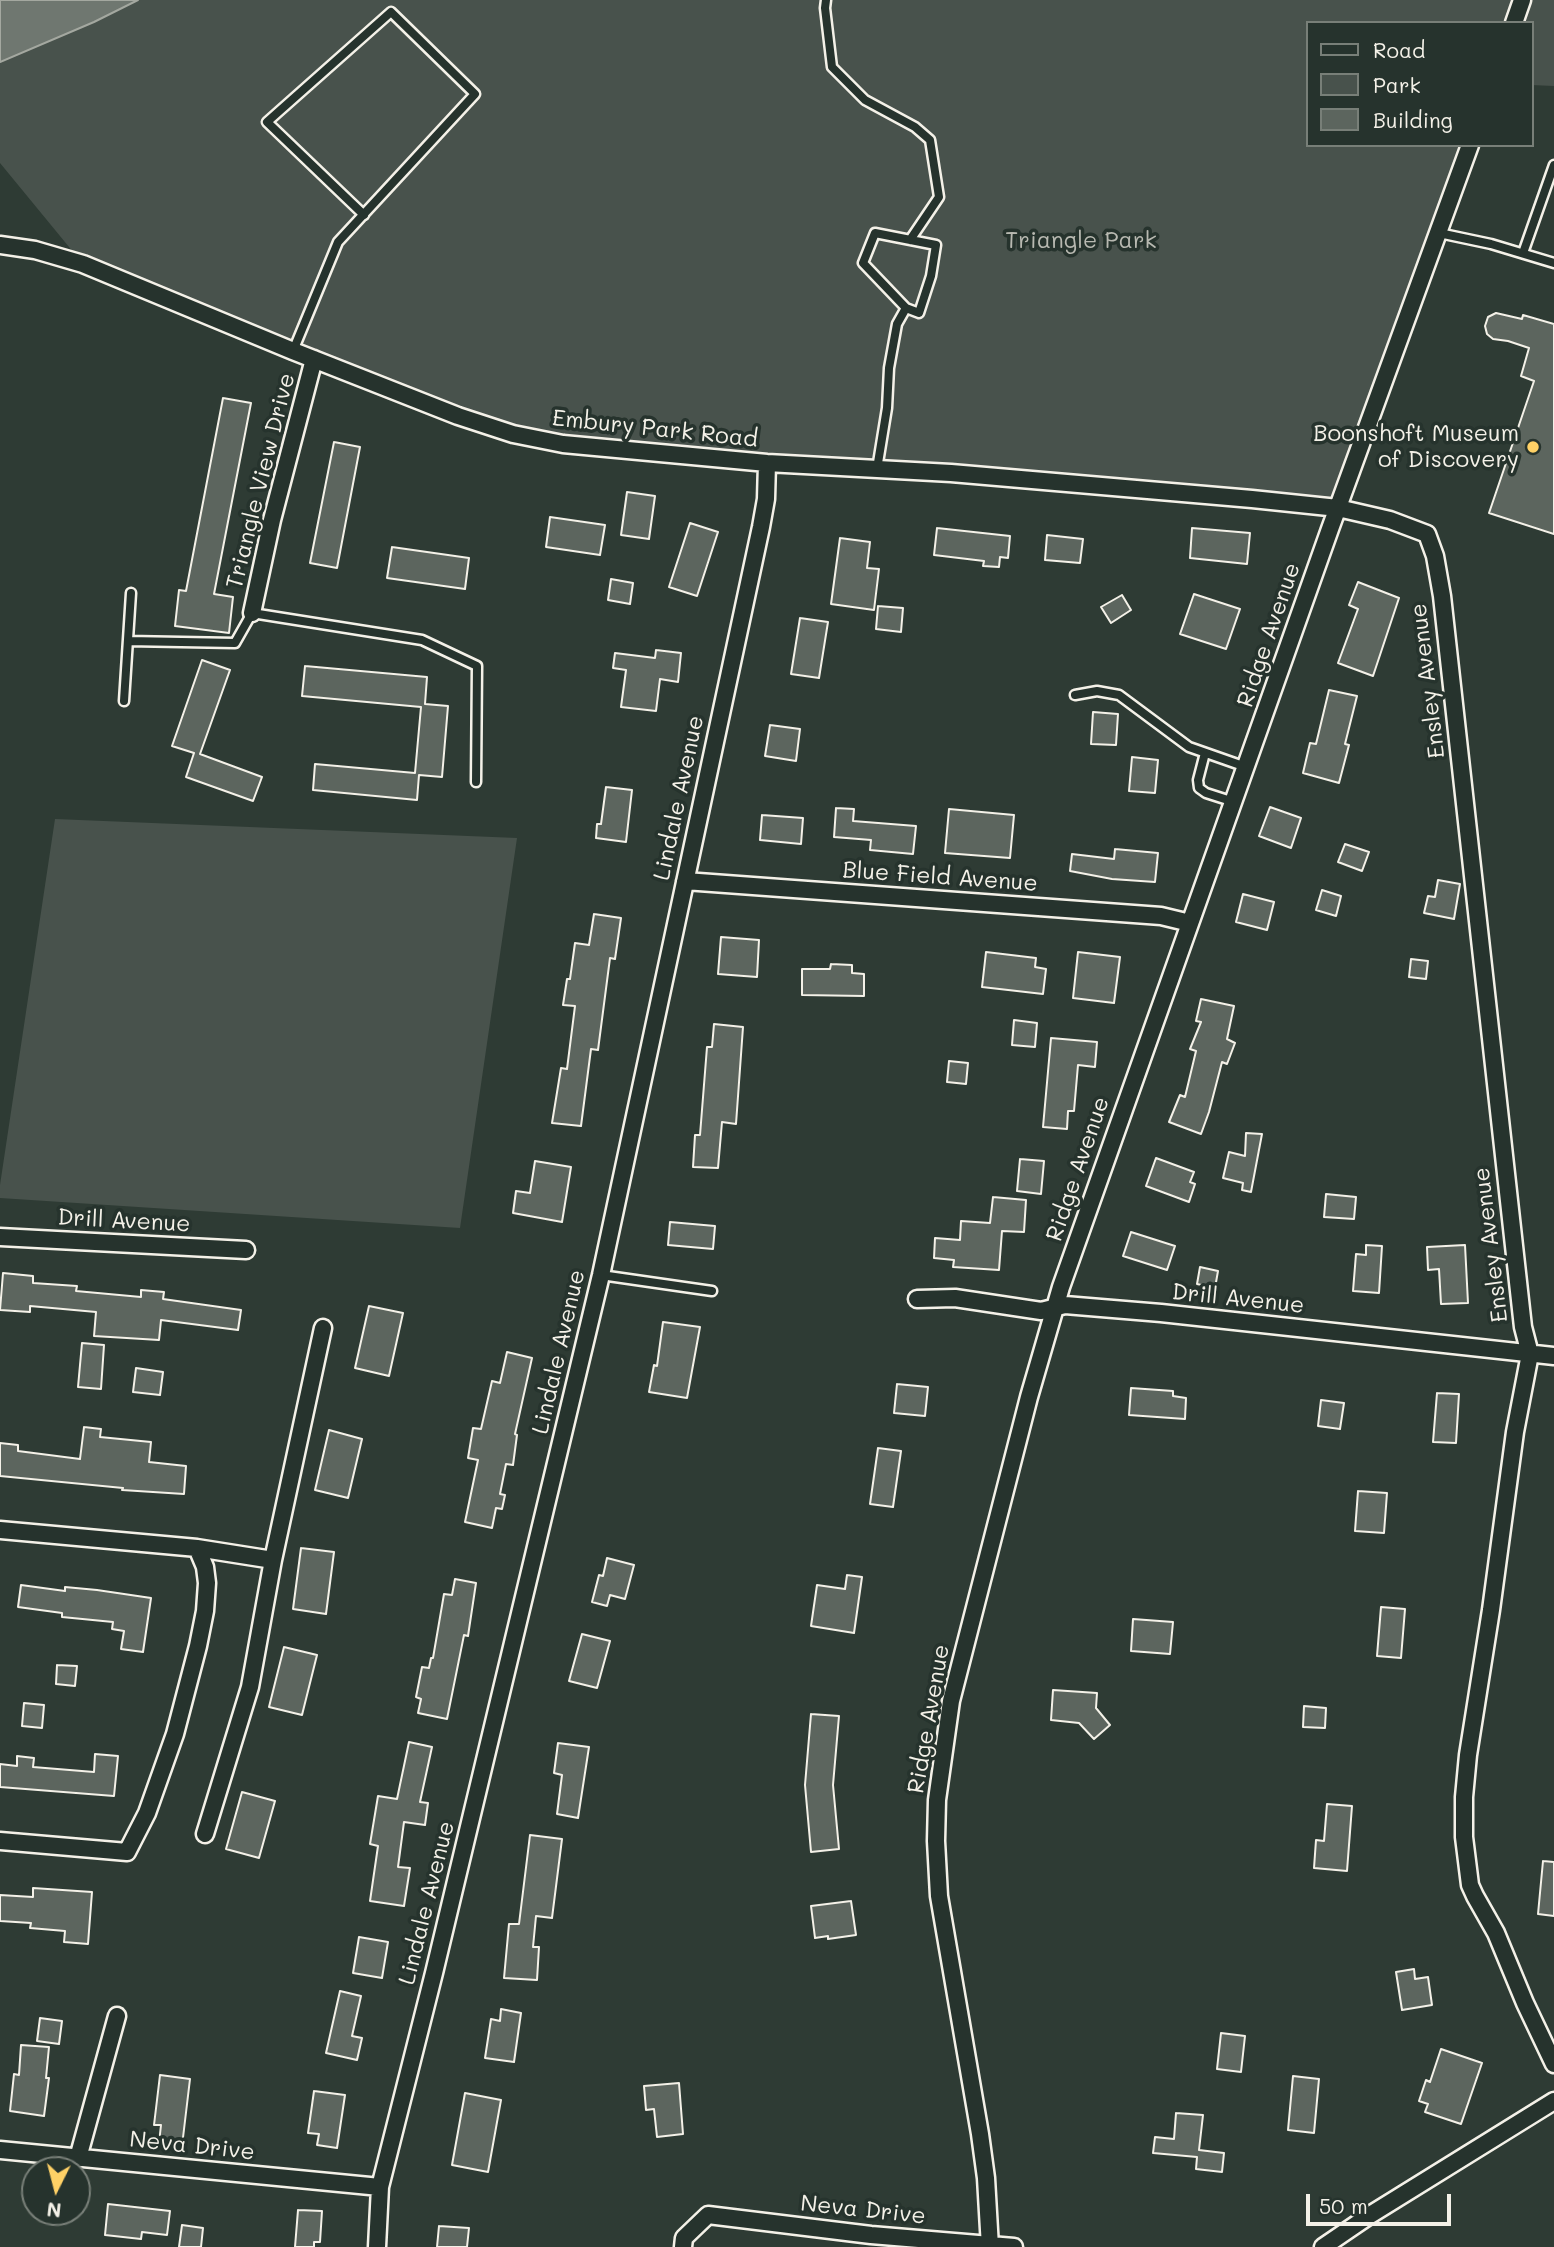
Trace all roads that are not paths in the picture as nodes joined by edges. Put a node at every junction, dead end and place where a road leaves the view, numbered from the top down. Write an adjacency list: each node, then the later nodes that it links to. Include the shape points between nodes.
1 (827, 0): 8 (lane, via 832,68 865,100 930,140 939,197)
2 (1522, 0): 3 (street)
3 (1515, 21)
4 (1469, 147): 7 (street, Ridge Avenue)
5 (1554, 165): 10 (lane)
6 (364, 215): 6 (lane, via 475,94 391,12 267,122); 13 (lane, via 338,242)
7 (1439, 233): 10 (lane); 17 (street, Ridge Avenue)
8 (910, 240): 12 (lane, via 936,245 919,313); 12 (lane, via 875,233 863,263)
9 (0, 245): 13 (street, Embury Park Road, via 83,264)
10 (1523, 253): 11 (lane)
11 (1554, 263)
12 (906, 308): 16 (lane, via 897,324 889,368)
13 (293, 351): 14 (street, Embury Park Road)
14 (314, 359): 15 (street, Embury Park Road, via 513,434 596,449); 19 (street, Triangle View Drive)
15 (767, 463): 16 (street, Embury Park Road); 27 (street, Lindale Avenue, via 761,527)
16 (877, 469): 17 (street, Embury Park Road)
17 (1338, 508): 24 (street, Ridge Avenue); 36 (street, Ensley Avenue, via 1427,534 1435,556 1523,1327)
18 (131, 593): 20 (lane)
19 (252, 614): 20 (lane, via 235,643); 25 (lane, via 422,639 477,666)
20 (128, 641): 22 (lane)
21 (1075, 695): 23 (lane, via 1097,691 1119,695 1189,747)
22 (124, 701)
23 (1205, 753): 24 (lane); 26 (lane, via 1199,788)
24 (1246, 767): 26 (street, Ridge Avenue)
25 (476, 782)
26 (1234, 802): 28 (street, Ridge Avenue)
27 (685, 881): 28 (street, Blue Field Avenue, via 1161,916); 31 (street, Lindale Avenue)
28 (1190, 923): 34 (street, Ridge Avenue)
29 (0, 1237): 30 (street, Drill Avenue)
30 (246, 1250)
31 (601, 1275): 32 (lane); 50 (street, Lindale Avenue)
32 (712, 1291)
33 (917, 1299): 34 (street, Drill Avenue, via 955,1298 1041,1311)
34 (1055, 1308): 36 (street, Drill Avenue, via 1161,1313); 51 (street, Ridge Avenue, via 951,1701 937,1800 939,1896 980,2134)
35 (323, 1328): 40 (street)
36 (1530, 1354): 37 (street, Drill Avenue); 44 (street, Ensley Avenue, via 1468,1755 1464,1837 1470,1885)
37 (1554, 1356)
38 (0, 1530): 39 (street)
39 (197, 1548): 40 (street); 42 (street, via 207,1583 198,1646 175,1734 147,1813 127,1852)
40 (273, 1560): 41 (street, via 250,1687)
41 (205, 1834)
42 (0, 1841)
43 (117, 2016): 48 (street)
44 (1554, 2064)
45 (1554, 2101): 55 (street)
46 (0, 2150): 47 (street, Neva Drive)
47 (58, 2156)
48 (79, 2156)
49 (91, 2159): 50 (street, Neva Drive)
50 (380, 2187): 52 (street, Lindale Avenue)
51 (990, 2246): 53 (street, Neva Drive, via 708,2215 684,2238); 54 (street, Neva Drive)
52 (377, 2247)
53 (683, 2247)
54 (1014, 2247)
55 (1323, 2247)

